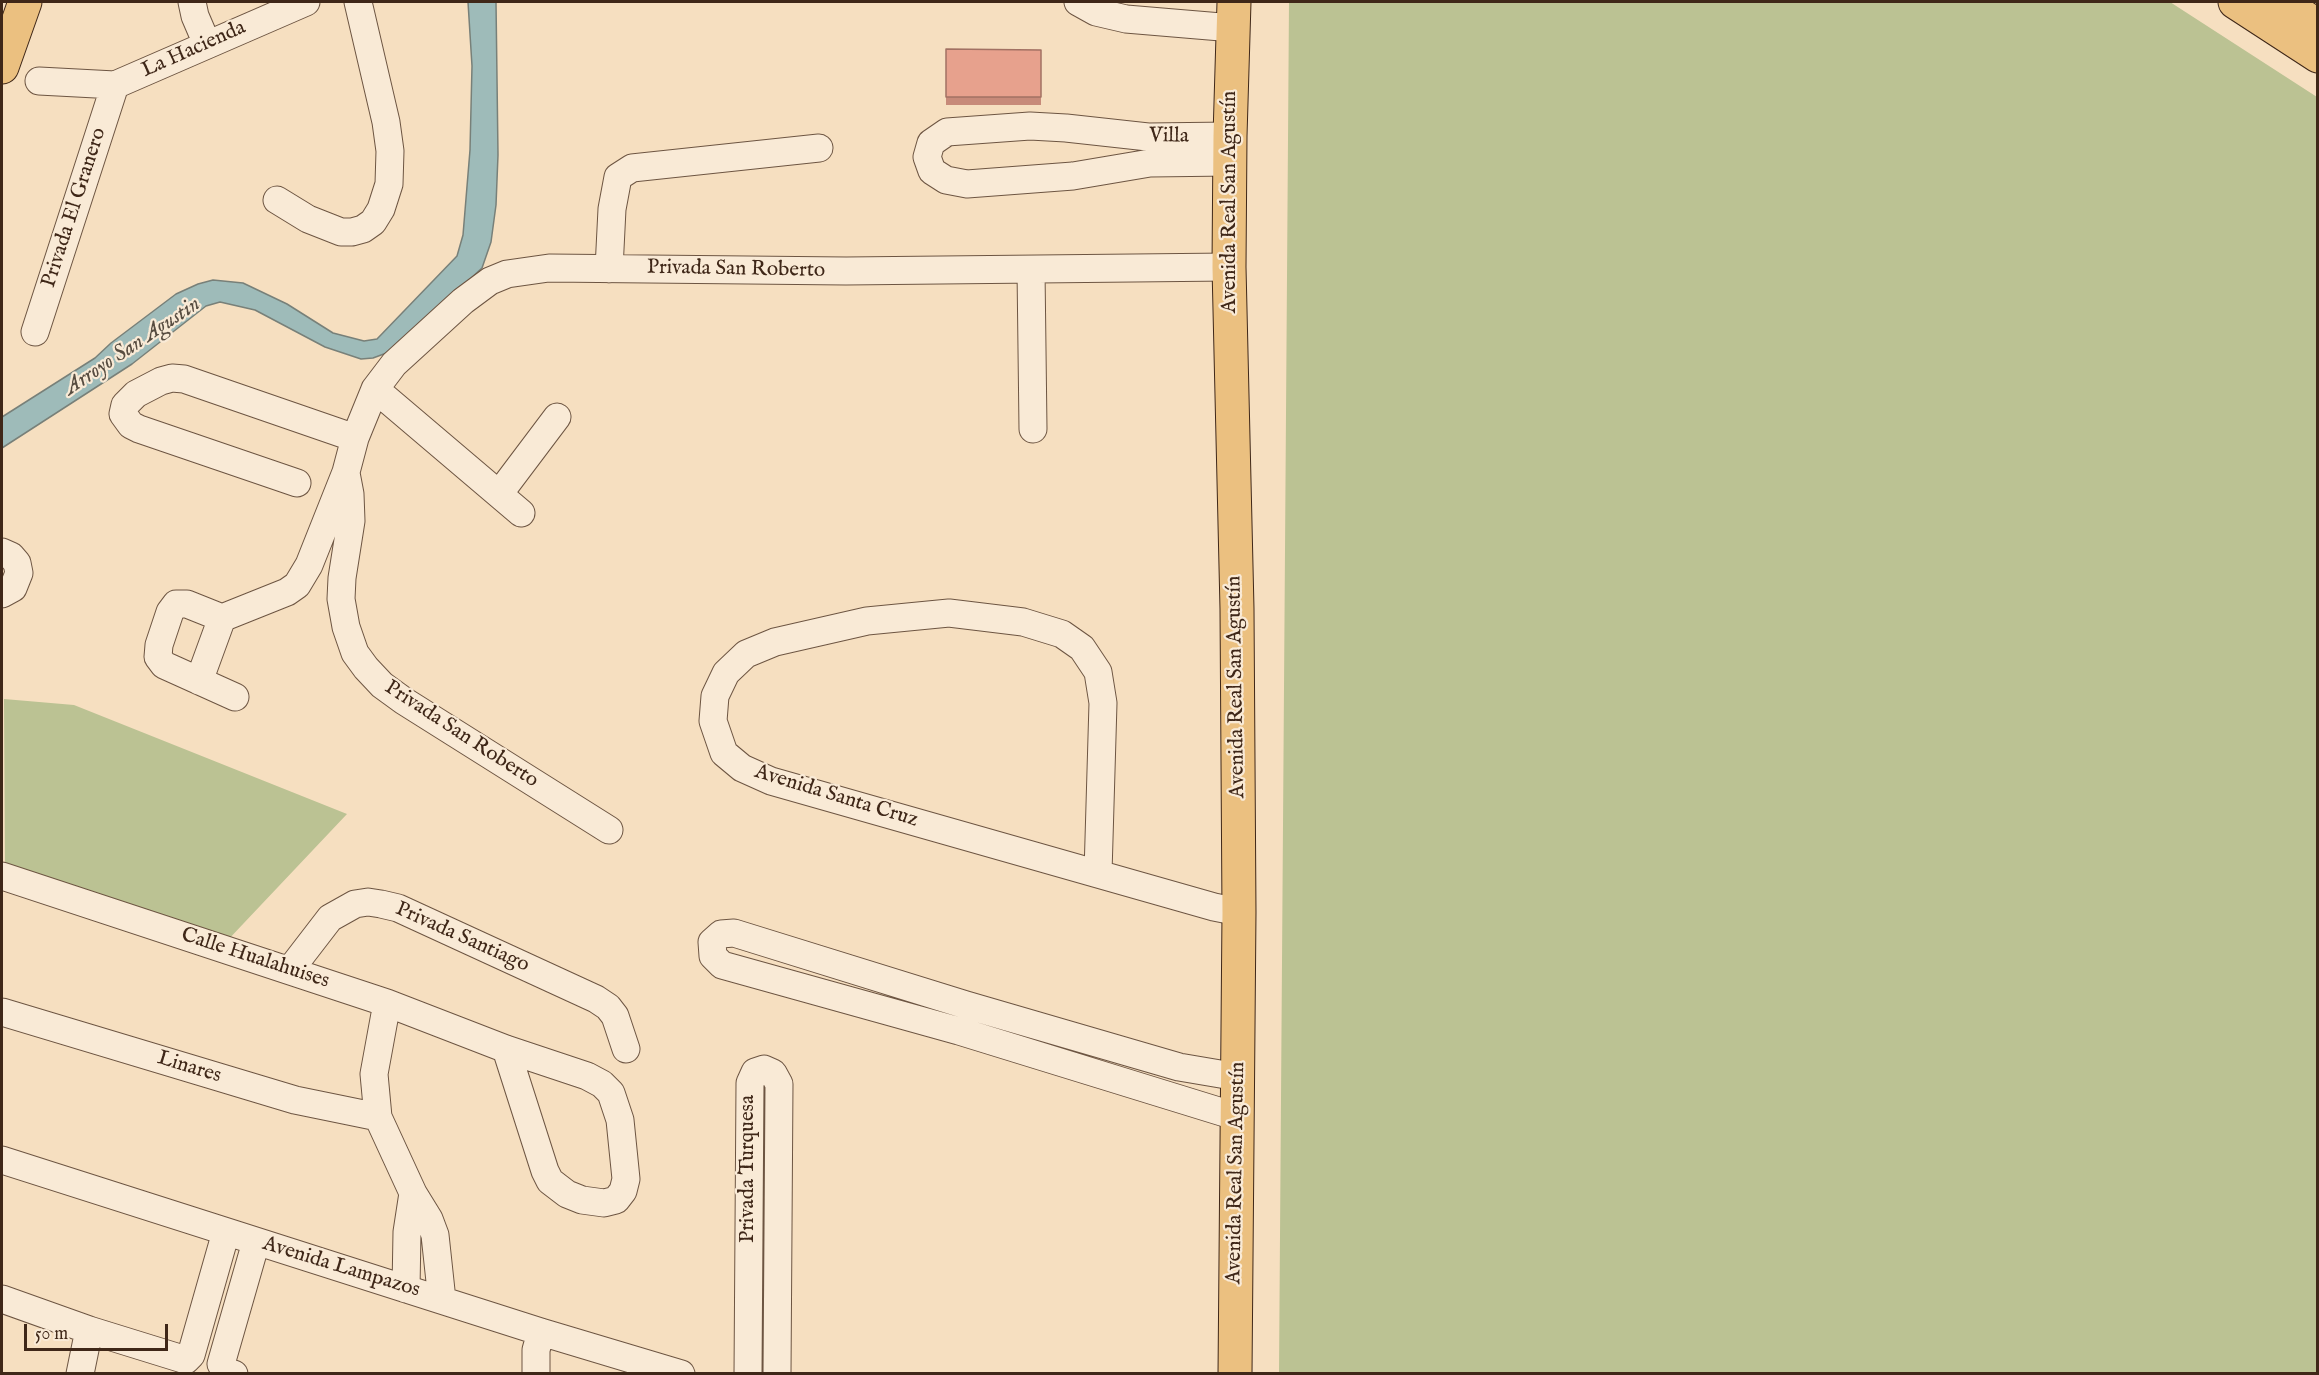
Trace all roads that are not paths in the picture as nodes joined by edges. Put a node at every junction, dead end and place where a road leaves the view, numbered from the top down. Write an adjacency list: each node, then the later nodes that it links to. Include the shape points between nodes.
1 (25, 2): 12 (main road)
2 (192, 2): 10 (street)
3 (306, 2): 10 (street, La Hacienda)
4 (358, 2): 20 (street, via 390,151 389,184 381,209 363,230 341,232 308,219)
5 (1078, 2): 8 (street, via 1096,12 1126,19)
6 (2235, 2): 11 (main road)
7 (2281, 2): 9 (main road)
8 (1233, 15): 17 (main road, Avenida Real San Agustín)
9 (2318, 26)
10 (207, 44): 14 (street, La Hacienda)
11 (2318, 56)
12 (2, 67)
13 (39, 81): 14 (street)
14 (115, 85): 24 (street, Privada El Granero)
15 (1109, 133): 18 (street, Villa); 19 (street); 19 (street, Villa, via 1030,126 947,132 931,143 927,157 932,171 946,180 967,184 1073,176)
16 (819, 148): 22 (street, via 632,168 618,177)
17 (1230, 149): 18 (street, Villa); 21 (main road, Avenida Real San Agustín)
18 (1183, 150): 19 (street, Villa)
19 (1110, 169)
20 (277, 200)
21 (1229, 267): 23 (street, Privada San Roberto); 41 (main road, Avenida Real San Agustín)
22 (609, 269): 23 (street, Privada San Roberto); 25 (street, Privada San Roberto, via 525,270 490,281 411,348)
23 (1031, 270): 27 (street)
24 (35, 332)
25 (375, 389): 28 (street, Privada San Roberto); 31 (street)
26 (557, 417): 31 (street)
27 (1033, 429)
28 (355, 438): 29 (street, Privada San Roberto); 30 (street, via 184,379 161,381 136,394 125,405 123,414 139,429)
29 (346, 472): 35 (street, Privada San Roberto, via 297,585); 38 (street, Privada San Roberto, via 351,521 341,599 346,627 366,668 404,701)
30 (297, 483)
31 (499, 494): 32 (street)
32 (521, 513)
33 (2, 552): 34 (street, via 17,563 19,573 13,588)
34 (2, 594)
35 (222, 618): 36 (street); 36 (street, via 183,603 176,604 170,612 159,645 159,662)
36 (199, 681): 37 (street)
37 (235, 697)
38 (609, 830)
39 (1098, 873): 39 (street, Avenida Santa Cruz, via 771,781 742,768 724,753 713,721 715,696 726,673 746,654 775,642 867,621 949,613 1023,622 1062,634 1082,648 1098,672 1103,703); 41 (street, Avenida Santa Cruz)
40 (2, 876): 42 (street, Calle Hualahuises)
41 (1239, 912): 49 (main road, Avenida Real San Agustín)
42 (290, 970): 43 (street, Calle Hualahuises); 48 (street, Privada Santiago, via 330,918 355,904 381,904 398,908 596,999 615,1016)
43 (387, 1003): 47 (street, Calle Hualahuises); 50 (street, via 374,1074)
44 (966, 1005): 46 (street); 46 (street, via 734,933 721,934 712,942 713,956 722,965); 49 (street, via 1179,1067)
45 (2, 1012): 50 (street, Linares, via 295,1100)
46 (959, 1031): 51 (street)
47 (506, 1048): 47 (street, Calle Hualahuises, via 550,1181 582,1200 616,1200 626,1179 626,1165 623,1134 611,1094 587,1076)
48 (626, 1049)
49 (1238, 1077): 51 (main road, Avenida Real San Agustín)
50 (378, 1117): 53 (street)
51 (1238, 1117): 69 (main road, Avenida Real San Agustín)
52 (3, 1166): 56 (street, Avenida Lampazos)
53 (413, 1193): 58 (street, via 407,1232); 60 (street, via 435,1235)
54 (749, 1219): 55 (street); 55 (street, Privada Turquesa, via 750,1083 755,1072 764,1070 773,1073 779,1084); 67 (street, Privada Turquesa)
55 (778, 1221): 68 (street, Privada Turquesa)
56 (226, 1232): 57 (street, Avenida Lampazos); 61 (street, via 186,1360)
57 (256, 1242): 58 (street, Avenida Lampazos); 65 (street, via 221,1364)
58 (406, 1290): 60 (street, Avenida Lampazos)
59 (2, 1299): 61 (street)
60 (442, 1300): 62 (street, Avenida Lampazos)
61 (89, 1330): 64 (street)
62 (541, 1332): 63 (street, Avenida Lampazos); 66 (street)
63 (667, 1372)
64 (80, 1374)
65 (234, 1374)
66 (536, 1374)
67 (748, 1374)
68 (777, 1374)
69 (1235, 1374)

